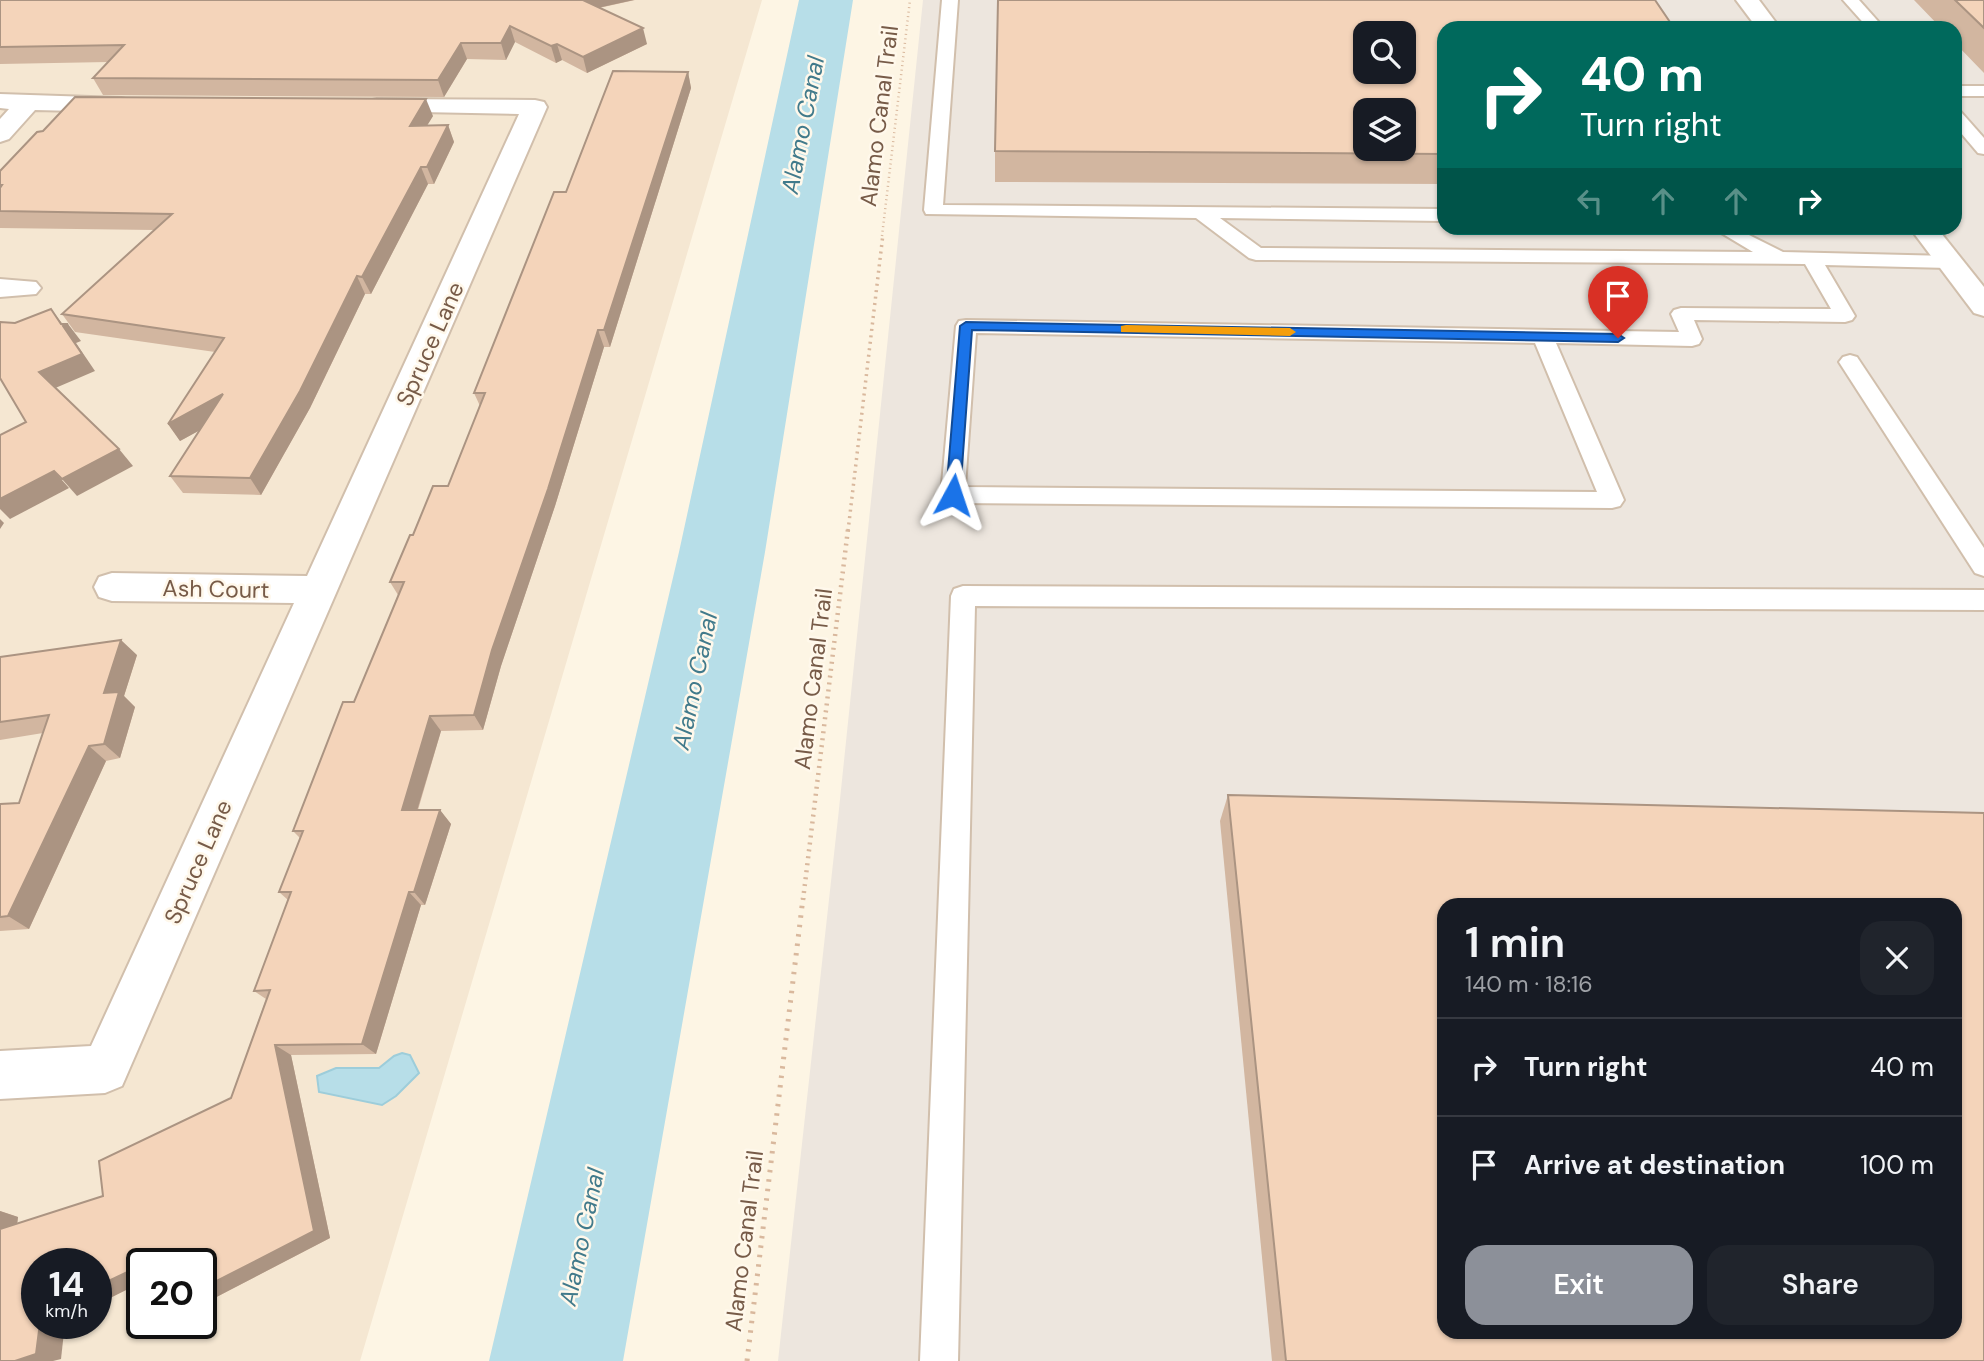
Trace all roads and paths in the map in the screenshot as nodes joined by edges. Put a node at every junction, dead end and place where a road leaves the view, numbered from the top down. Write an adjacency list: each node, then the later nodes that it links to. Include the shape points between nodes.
1 (910, 0): 30 (path, Alamo Canal Trail)
2 (950, 0): 15 (lane, via 933,210)
3 (1747, 0): 5 (street)
4 (1851, 0): 6 (lane)
5 (1764, 21)
6 (1870, 21)
7 (1962, 91): 8 (lane)
8 (1984, 91)
9 (14, 103): 10 (street); 13 (street)
10 (151, 105)
11 (343, 106): 27 (street, Spruce Lane, via 535,107)
12 (1962, 124): 14 (lane)
13 (0, 134)
14 (1984, 149)
15 (1201, 213): 16 (lane); 19 (lane, via 1256,254)
16 (1437, 215)
17 (1735, 235): 19 (lane)
18 (1929, 235): 21 (street)
19 (1779, 258): 20 (lane)
20 (1812, 259): 21 (lane); 23 (lane, via 1845,316 1681,314 1692,339)
21 (1949, 261): 22 (street)
22 (1984, 307)
23 (1543, 336): 23 (lane, via 966,326 953,495 1612,500)
24 (1850, 362): 25 (lane)
25 (1984, 567)
26 (111, 587): 27 (street, Ash Court)
27 (320, 590): 29 (street, Spruce Lane, via 104,1069)
28 (1984, 600): 31 (lane, via 963,596)
29 (0, 1075)
30 (747, 1361)
31 (939, 1361)

